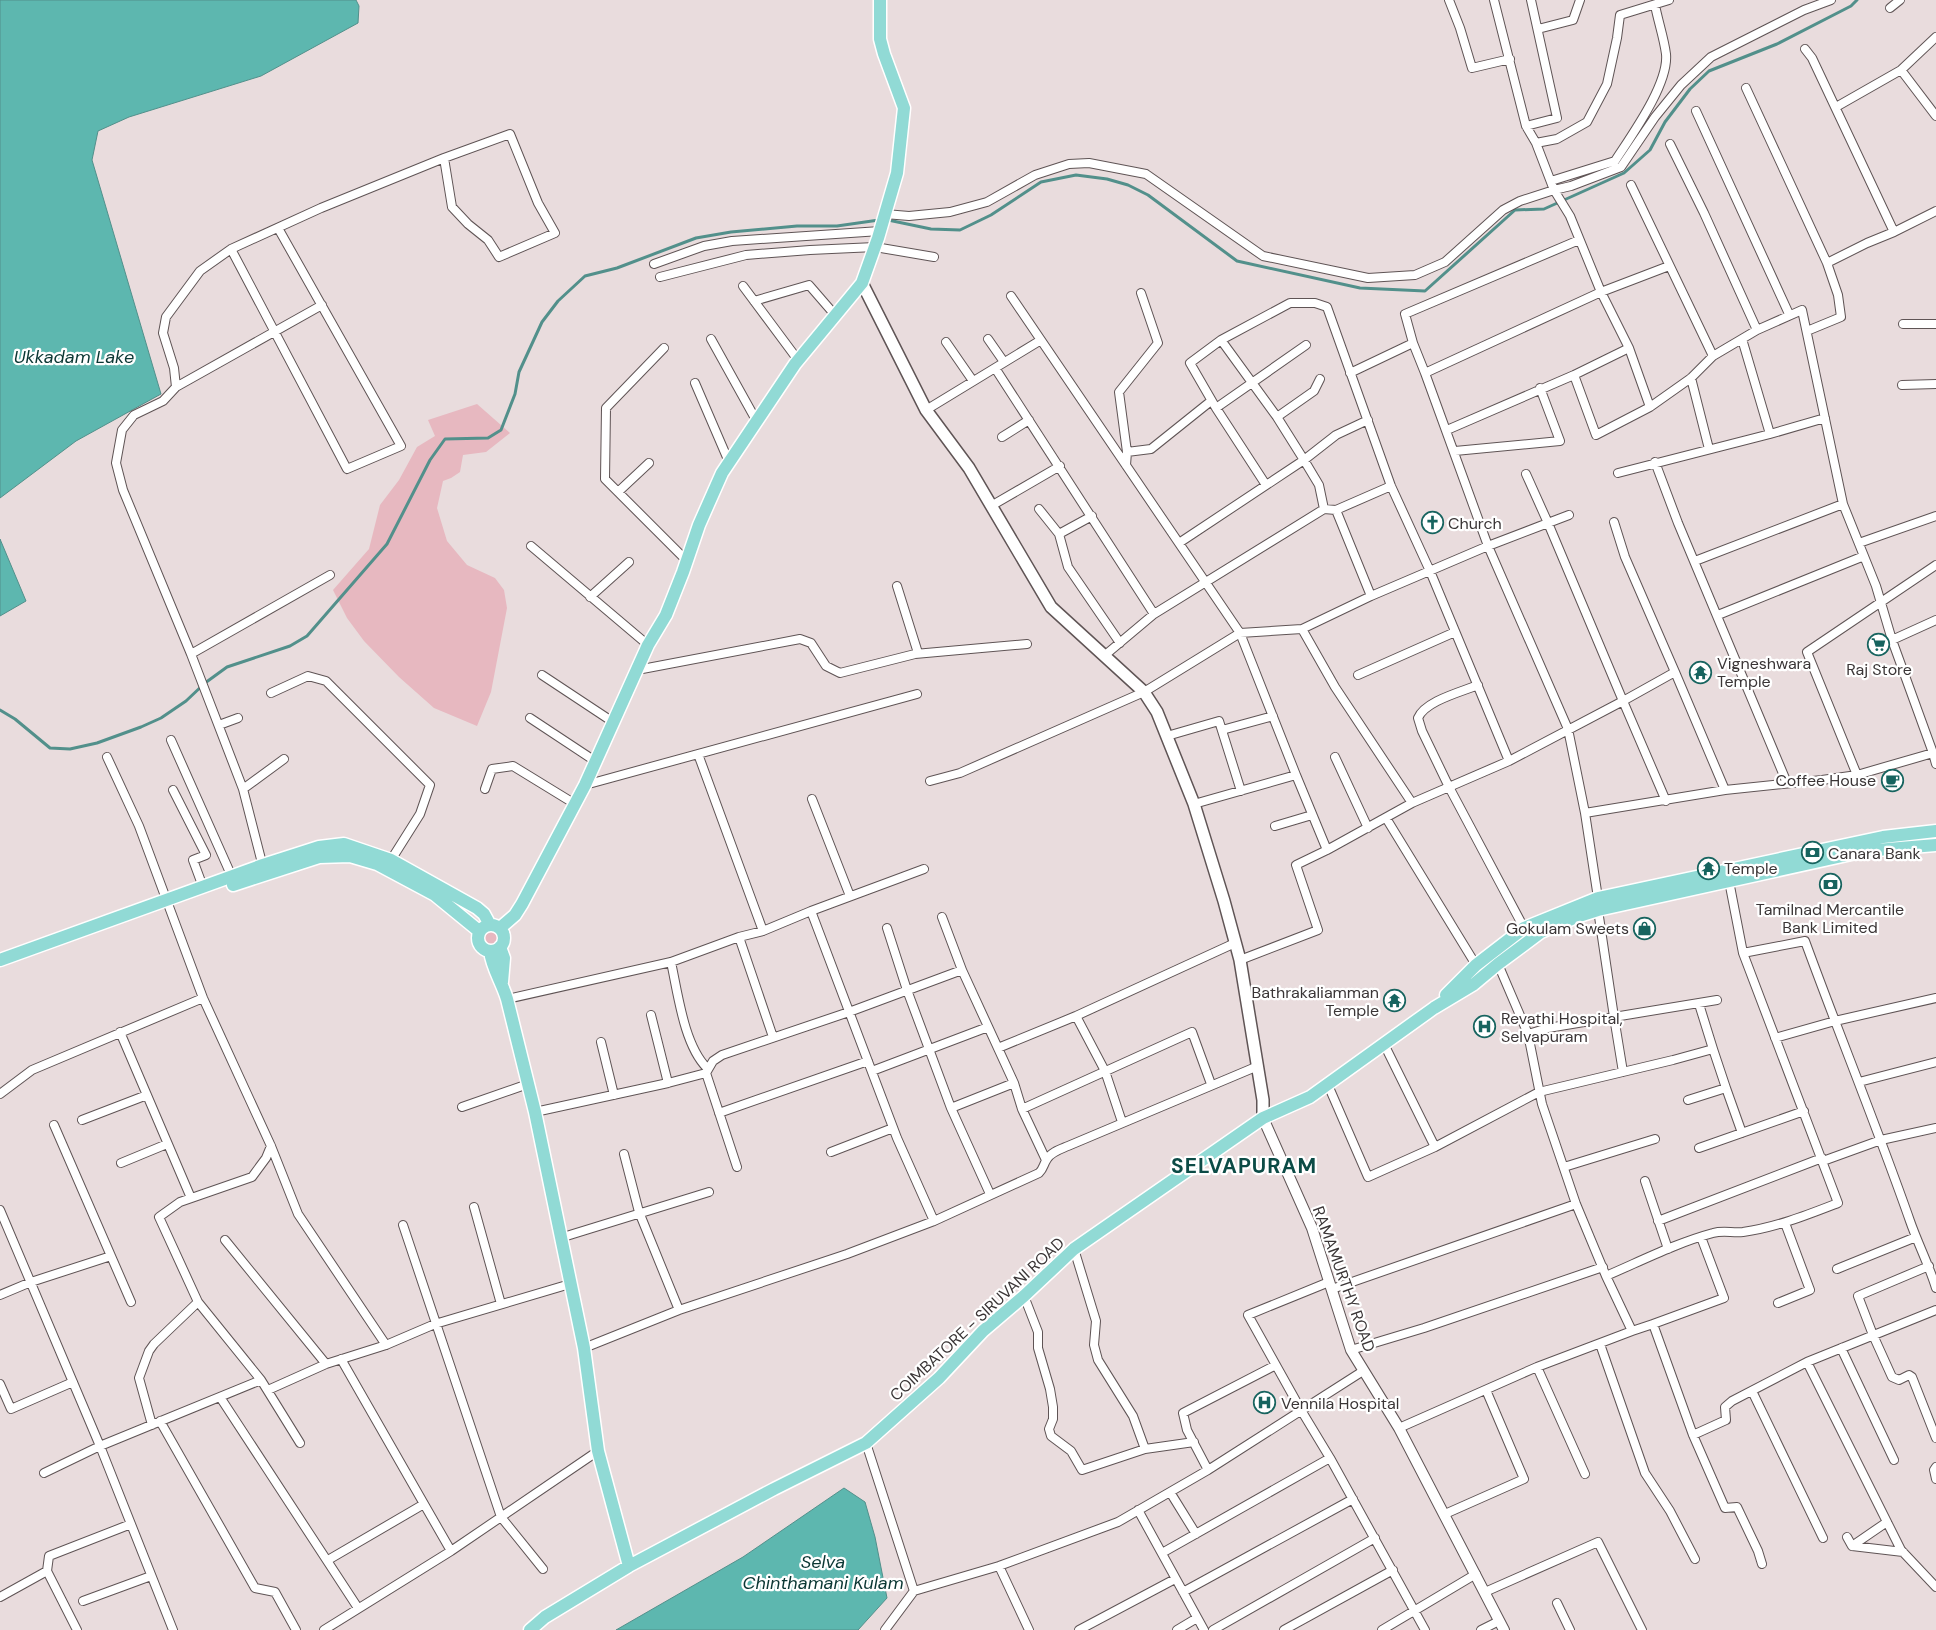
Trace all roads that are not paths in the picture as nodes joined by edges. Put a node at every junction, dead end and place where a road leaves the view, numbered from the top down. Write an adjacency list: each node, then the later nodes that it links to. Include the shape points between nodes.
1 (880, 0): 28 (main road, via 880,39 904,108 897,173)
2 (1449, 0): 14 (street, via 1472,68)
3 (1494, 0): 14 (street)
4 (1531, 0): 11 (street)
5 (1580, 0): 11 (street, via 1573,20)
6 (1669, 0): 9 (street)
7 (1831, 0): 26 (street, via 1804,10 1711,57 1681,85 1621,167)
8 (1900, 0): 10 (street)
9 (1655, 5): 21 (street, via 1620,15 1608,84 1587,122 1557,139); 24 (street, via 1666,56 1658,87 1647,109 1615,161)
10 (1890, 8)
11 (1538, 29): 20 (street, via 1557,118)
12 (1936, 37): 15 (street)
13 (1805, 49): 17 (street)
14 (1510, 59): 20 (street)
15 (1901, 70): 17 (street); 19 (street)
16 (1746, 88): 36 (street)
17 (1836, 107): 31 (street)
18 (1696, 111): 47 (street)
19 (1936, 116)
20 (1526, 126): 21 (street)
21 (1536, 143): 24 (street)
22 (1670, 144): 51 (street)
23 (444, 158): 23 (street, via 510,134 538,203 555,233 499,257 488,240 452,206); 29 (street)
24 (1551, 181): 26 (street)
25 (1631, 186): 38 (street)
26 (1554, 190): 28 (street, via 1504,210 1445,262 1416,275 1368,278 1263,256 1146,174 1089,163 1069,164 1035,175 987,202 950,212 909,216); 32 (street, via 1570,216)
27 (1936, 211): 31 (street)
28 (885, 214): 30 (main road)
29 (278, 228): 34 (street); 46 (street)
30 (881, 229): 33 (main road); 37 (street, via 732,241 704,246)
31 (1894, 232): 36 (street)
32 (1579, 240): 42 (street); 60 (street, via 1405,314)
33 (875, 247): 35 (street); 39 (street, via 746,255); 40 (main road)
34 (231, 249): 53 (street); 78 (street, via 200,271 166,318 163,333 174,368)
35 (934, 257)
36 (1828, 263): 52 (street, via 1841,317)
37 (654, 264)
38 (1669, 266): 42 (street); 64 (street)
39 (660, 277)
40 (862, 283): 48 (main road); 83 (main road)
41 (743, 286): 45 (street)
42 (1601, 292): 63 (street); 69 (street)
43 (1141, 293): 94 (street, via 1158,343 1119,392)
44 (1011, 296): 56 (street)
45 (754, 301): 48 (street, via 809,286); 65 (street)
46 (322, 305): 53 (street); 53 (street, via 401,446 348,469)
47 (1789, 314): 51 (street); 52 (street, via 1802,310)
48 (835, 315): 65 (main road)
49 (1903, 324): 50 (street)
50 (1936, 324)
51 (1757, 330): 58 (street)
52 (1807, 331): 85 (street)
53 (275, 332): 78 (street)
54 (711, 339): 86 (street)
55 (988, 339): 66 (street)
56 (1040, 340): 66 (street); 99 (street)
57 (1221, 340): 68 (street, via 1290,303 1315,303 1327,308); 74 (street); 80 (street, via 1190,363)
58 (1742, 340): 64 (street); 90 (street)
59 (946, 342): 73 (street)
60 (1413, 343): 68 (street); 69 (street)
61 (1306, 345): 74 (street)
62 (664, 348): 105 (street, via 606,408 605,479)
63 (1629, 348): 70 (street); 81 (street)
64 (1713, 356): 71 (street)
65 (798, 360): 86 (main road)
66 (1004, 362): 67 (street)
67 (995, 368): 73 (street); 87 (street)
68 (1350, 373): 88 (street)
69 (1425, 373): 89 (street)
70 (1574, 375): 79 (street); 81 (street, via 1596,435)
71 (1691, 378): 81 (street); 92 (street)
72 (1320, 379): 84 (street, via 1314,391)
73 (973, 381): 83 (street)
74 (1252, 382): 82 (street); 84 (street)
75 (695, 383): 96 (street)
76 (1936, 384): 77 (street)
77 (1902, 385)
78 (176, 388): 143 (street, via 163,401 134,415 128,422 122,430 116,463 123,490)
79 (1540, 388): 89 (street); 93 (street, via 1560,441)
80 (1211, 401): 82 (street); 94 (street, via 1151,449)
81 (1650, 407)
82 (1216, 408): 103 (street)
83 (926, 410): 107 (main road, via 944,431)
84 (1277, 417): 95 (street)
85 (1825, 418): 90 (street); 106 (street)
86 (756, 420): 96 (main road)
87 (1029, 420): 91 (street); 100 (street)
88 (1368, 420): 95 (street, via 1336,436); 104 (street)
89 (1447, 430): 93 (street)
90 (1770, 434): 92 (street)
91 (1002, 437)
92 (1709, 449): 97 (street)
93 (1454, 451): 120 (street)
94 (1127, 452): 99 (street)
95 (1304, 460): 103 (street); 109 (street, via 1319,485)
96 (729, 462): 122 (main road, via 698,525)
97 (1655, 462): 101 (street); 123 (street)
98 (649, 463): 105 (street)
99 (1126, 465): 117 (street)
100 (1060, 466): 107 (street); 112 (street)
101 (1618, 473)
102 (1526, 474): 115 (street)
103 (1266, 486): 117 (street)
104 (1391, 486): 110 (street); 126 (street)
105 (618, 492): 122 (street)
106 (1844, 504): 118 (street); 123 (street)
107 (991, 506): 145 (main road, via 1051,608)
108 (1039, 509): 116 (street)
109 (1324, 509): 110 (street); 128 (street)
110 (1336, 510): 130 (street)
111 (1569, 515): 115 (street)
112 (1092, 516): 116 (street); 133 (street)
113 (1936, 516): 118 (street)
114 (1614, 522): 147 (street, via 1625,557)
115 (1548, 523): 120 (street); 154 (street)
116 (1060, 534): 140 (street, via 1068,566)
117 (1179, 543): 128 (street)
118 (1859, 543): 121 (street)
119 (531, 546): 131 (street)
120 (1488, 546): 126 (street); 160 (street)
121 (1864, 556): 132 (street); 134 (street)
122 (687, 561): 142 (main road, via 666,615)
123 (1695, 561): 134 (street)
124 (629, 562): 131 (street)
125 (1936, 565): 132 (street)
126 (1430, 571): 130 (street); 137 (street)
127 (330, 575): 143 (street)
128 (1205, 582): 133 (street); 138 (street)
129 (897, 586): 144 (street)
130 (1371, 596): 136 (street)
131 (590, 597): 142 (street)
132 (1880, 604): 139 (street); 172 (street, via 1807,652)
133 (1154, 614): 140 (street)
134 (1718, 615): 175 (street)
135 (1936, 620): 139 (street)
136 (1302, 629): 138 (street); 185 (street, via 1335,686)
137 (1455, 632): 149 (street); 150 (street)
138 (1240, 633): 151 (street); 155 (street)
139 (1892, 640): 164 (street)
140 (1120, 643): 145 (street)
141 (1028, 644): 144 (street)
142 (648, 646): 146 (main road)
143 (191, 654): 159 (street)
144 (918, 654): 146 (street, via 840,673 826,666 811,644 800,639)
145 (1104, 656): 151 (main road)
146 (637, 670): 158 (main road)
147 (1676, 672): 154 (street); 181 (street)
148 (542, 675): 158 (street)
149 (1358, 675)
150 (1478, 685): 169 (street); 177 (street, via 1429,705 1418,718)
151 (1144, 692): 162 (main road); 174 (street, via 960,773)
152 (271, 693): 196 (street, via 308,676 326,681 430,785 420,814)
153 (917, 694): 165 (street)
154 (1623, 701): 160 (street); 184 (street)
155 (1273, 716): 161 (street); 173 (street)
156 (238, 718): 159 (street)
157 (530, 718): 170 (street)
158 (613, 722): 170 (main road)
159 (219, 725): 178 (street)
160 (1568, 729): 169 (street); 188 (street)
161 (1222, 730): 162 (street, via 1219,721); 182 (street)
162 (1167, 736): 187 (main road)
163 (171, 740): 199 (street)
164 (1933, 753): 171 (street); 172 (street)
165 (698, 754): 176 (street); 210 (street)
166 (107, 757): 203 (street)
167 (1334, 757): 192 (street)
168 (284, 759): 178 (street)
169 (1509, 761): 177 (street)
170 (596, 762): 176 (main road)
171 (1936, 764)
172 (1857, 774): 175 (street)
173 (1296, 775): 182 (street); 189 (street)
174 (930, 781)
175 (1787, 783): 181 (street)
176 (585, 785): 186 (main road)
177 (1449, 787): 185 (street); 209 (street)
178 (243, 789): 198 (street)
179 (485, 789): 186 (street, via 492,769 513,766)
180 (173, 790): 201 (street, via 206,855 193,860)
181 (1725, 790): 184 (street)
182 (1241, 791): 187 (street)
183 (812, 799): 202 (street)
184 (1666, 801): 188 (street)
185 (1412, 803): 190 (street)
186 (575, 804): 207 (main road, via 515,915)
187 (1194, 804): 212 (main road)
188 (1585, 813): 204 (street)
189 (1312, 815): 191 (street); 195 (street)
190 (1386, 818): 192 (street); 219 (street)
191 (1275, 826)
192 (1368, 828): 195 (street)
193 (1936, 832): 204 (main road, via 1883,837)
194 (1936, 845): 200 (main road, COIMBATORE - SIRUVANI ROAD, via 1865,851)
195 (1327, 850): 216 (street, via 1296,865 1318,930)
196 (391, 860): 198 (main road, via 344,844 319,847); 207 (main road, via 477,908 484,914)
197 (924, 869): 202 (street)
198 (264, 870): 199 (main road); 203 (main road); 207 (main road, via 319,858 350,856 377,864)
199 (232, 877): 201 (main road)
200 (1729, 881): 204 (main road, COIMBATORE - SIRUVANI ROAD); 214 (street)
201 (203, 887): 203 (main road)
202 (850, 896): 205 (street)
203 (169, 903): 215 (main road); 220 (main road); 223 (street)
204 (1598, 904): 209 (main road); 218 (main road, COIMBATORE - SIRUVANI ROAD, via 1541,932); 232 (street)
205 (811, 911): 210 (street); 229 (street)
206 (942, 917): 221 (street)
207 (490, 928): 213 (main road, via 503,931 504,940); 213 (main road, via 478,937 480,946)
208 (887, 928): 222 (street)
209 (1524, 928): 219 (main road)
210 (763, 931): 211 (street)
211 (739, 937): 217 (street); 237 (street)
212 (1235, 943): 216 (main road); 231 (street)
213 (495, 949): 225 (main road, via 504,958 502,982)
214 (1743, 954): 233 (street, via 1805,941); 238 (street)
215 (0, 960)
216 (1240, 960): 246 (main road)
217 (671, 962): 225 (street); 247 (street, via 685,1024)
218 (1498, 964): 228 (main road, COIMBATORE - SIRUVANI ROAD, via 1474,984); 236 (street)
219 (1476, 965): 228 (main road)
220 (0, 969)
221 (962, 970): 222 (street); 234 (street)
222 (907, 990): 229 (street); 242 (street)
223 (204, 998): 235 (street); 281 (street)
224 (1936, 998): 233 (street)
225 (508, 999): 254 (main road)
226 (1717, 1000): 227 (street)
227 (1699, 1004): 232 (street); 243 (street)
228 (1434, 1008): 240 (main road, COIMBATORE - SIRUVANI ROAD)
229 (849, 1012): 237 (street); 244 (street)
230 (651, 1015): 252 (street)
231 (1076, 1016): 241 (street); 249 (street)
232 (1614, 1017): 236 (street); 250 (street)
233 (1835, 1021): 238 (street); 251 (street)
234 (988, 1027): 241 (street); 242 (street)
235 (120, 1032): 259 (street, via 32,1070); 260 (street)
236 (1528, 1034): 258 (street)
237 (773, 1037): 247 (street, via 722,1055)
238 (1775, 1038): 268 (street)
239 (601, 1042): 261 (street)
240 (1384, 1044): 256 (main road, COIMBATORE - SIRUVANI ROAD); 282 (street)
241 (998, 1048): 253 (street)
242 (929, 1049): 248 (street); 266 (street)
243 (1713, 1049): 250 (street); 257 (street)
244 (868, 1061): 248 (street); 270 (street)
245 (1936, 1062): 251 (street)
246 (1258, 1066): 255 (street); 262 (main road)
247 (706, 1071): 252 (street); 270 (street)
248 (872, 1071): 275 (street)
249 (1104, 1071): 255 (street, via 1192,1032); 267 (street); 273 (street)
250 (1623, 1072): 258 (street)
251 (1859, 1082): 279 (street)
252 (668, 1083): 261 (street)
253 (1014, 1083): 266 (street); 267 (street)
254 (528, 1084): 264 (street); 269 (main road)
255 (1211, 1084): 273 (street)
256 (1328, 1084): 265 (main road, COIMBATORE - SIRUVANI ROAD); 282 (street, via 1368,1176)
257 (1726, 1088): 263 (street); 277 (street)
258 (1539, 1092): 282 (street); 290 (street)
259 (0, 1094)
260 (147, 1095): 272 (street); 280 (street)
261 (614, 1095): 269 (street)
262 (1263, 1100): 265 (main road); 271 (main road)
263 (1688, 1100)
264 (462, 1107)
265 (1290, 1107): 271 (main road, COIMBATORE - SIRUVANI ROAD)
266 (951, 1108): 293 (street)
267 (1022, 1109): 286 (street)
268 (1804, 1111): 277 (street); 287 (street)
269 (535, 1112): 305 (main road)
270 (719, 1113): 289 (street)
271 (1263, 1118): 307 (main road, COIMBATORE - SIRUVANI ROAD); 316 (street, RAMAMURTHY ROAD, via 1312,1228)
272 (82, 1120)
273 (1122, 1122): 286 (street, via 1051,1154)
274 (54, 1126): 309 (street)
275 (893, 1128): 284 (street); 299 (street)
276 (1936, 1128): 279 (street)
277 (1742, 1133): 283 (street)
278 (1655, 1139): 290 (street)
279 (1882, 1140): 287 (street); 304 (street)
280 (167, 1144): 288 (street); 294 (street)
281 (271, 1146): 294 (street, via 252,1177); 331 (street, via 298,1214)
282 (1435, 1147)
283 (1699, 1148)
284 (831, 1152)
285 (624, 1154): 298 (street)
286 (1046, 1160): 293 (street, via 1039,1173)
287 (1822, 1160): 300 (street); 301 (street, via 1838,1203)
288 (121, 1163)
289 (737, 1167)
290 (1564, 1167): 295 (street)
291 (1645, 1181): 300 (street)
292 (709, 1192): 298 (street)
293 (990, 1194): 299 (street)
294 (191, 1198): 321 (street, via 159,1217)
295 (1576, 1204): 311 (street); 316 (street)
296 (474, 1207): 323 (street)
297 (0, 1210): 314 (street)
298 (638, 1212): 305 (street); 324 (street)
299 (934, 1221): 324 (street)
300 (1658, 1221): 308 (street)
301 (1785, 1223): 303 (street); 322 (street, via 1810,1290)
302 (403, 1225): 326 (street)
303 (1701, 1237): 308 (street); 327 (street, via 1724,1298)
304 (1916, 1237): 310 (street); 312 (street)
305 (560, 1238): 315 (main road)
306 (225, 1240): 337 (street)
307 (1074, 1249): 319 (main road, COIMBATORE - SIRUVANI ROAD); 358 (street, via 1096,1321 1094,1345 1098,1360 1133,1416)
308 (1668, 1249): 313 (street)
309 (111, 1256): 314 (street); 320 (street)
310 (1929, 1266): 317 (street); 329 (street, via 1858,1296)
311 (1602, 1267): 313 (street); 334 (street)
312 (1837, 1270)
313 (1606, 1276): 328 (street)
314 (31, 1282): 318 (street); 342 (street)
315 (570, 1284): 323 (street); 332 (main road)
316 (1330, 1286): 334 (street, RAMAMURTHY ROAD); 338 (street, via 1248,1316)
317 (1936, 1288)
318 (0, 1295)
319 (1024, 1296): 356 (main road, COIMBATORE - SIRUVANI ROAD); 358 (street, via 1038,1332 1038,1348 1050,1389 1053,1407 1051,1436 1071,1451 1082,1470)
320 (131, 1302)
321 (198, 1302): 341 (street); 350 (street, via 149,1351 139,1378)
322 (1778, 1302)
323 (501, 1304): 326 (street)
324 (679, 1310): 332 (street)
325 (1936, 1310): 329 (street)
326 (435, 1324): 331 (street); 372 (street)
327 (1653, 1324): 328 (street); 352 (street)
328 (1632, 1331): 330 (street)
329 (1872, 1334): 333 (street); 353 (street, via 1892,1377 1899,1380 1908,1375 1912,1377)
330 (1600, 1344): 339 (street); 384 (street, via 1645,1473 1670,1511)
331 (386, 1345): 335 (street)
332 (584, 1348): 359 (main road)
333 (1841, 1348): 336 (street); 361 (street)
334 (1351, 1350): 340 (street, RAMAMURTHY ROAD)
335 (341, 1359): 337 (street); 369 (street)
336 (1807, 1362): 346 (street); 373 (street)
337 (326, 1364): 344 (street)
338 (1276, 1365): 348 (street); 354 (street, via 1183,1413)
339 (1537, 1367): 345 (street); 365 (street)
340 (1363, 1371): 348 (street); 351 (street, RAMAMURTHY ROAD)
341 (261, 1380): 344 (street); 347 (street)
342 (73, 1382): 343 (street, via 11,1409); 357 (street)
343 (0, 1384)
344 (268, 1390): 355 (street)
345 (1486, 1390): 351 (street); 371 (street, via 1524,1479)
346 (1752, 1391): 352 (street, via 1725,1407 1726,1420); 378 (street)
347 (220, 1397): 349 (street); 383 (street)
348 (1301, 1410): 360 (street); 363 (street)
349 (160, 1422): 350 (street); 407 (street, via 255,1588 275,1592)
350 (152, 1425): 357 (street)
351 (1399, 1428): 371 (street, RAMAMURTHY ROAD)
352 (1693, 1434): 385 (street, via 1725,1508 1737,1506)
353 (1936, 1438)
354 (1194, 1442): 358 (street); 363 (street)
355 (300, 1443)
356 (866, 1443): 386 (main road, COIMBATORE - SIRUVANI ROAD); 395 (street)
357 (100, 1446): 364 (street); 374 (street)
358 (1145, 1449)
359 (598, 1451): 372 (street); 386 (main road)
360 (1330, 1458): 368 (street); 375 (street)
361 (1894, 1460)
362 (1936, 1468): 366 (street)
363 (1208, 1470): 367 (street)
364 (44, 1473)
365 (1585, 1474)
366 (1936, 1479)
367 (1170, 1492): 370 (street); 375 (street)
368 (1353, 1499): 377 (street); 396 (street)
369 (424, 1504): 380 (street); 383 (street)
370 (1138, 1510): 382 (street); 387 (street, via 1118,1522)
371 (1445, 1514): 391 (street, RAMAMURTHY ROAD)
372 (501, 1517): 380 (street); 388 (street)
373 (1887, 1522): 379 (street); 381 (street)
374 (131, 1524): 390 (street, via 49,1556); 392 (street)
375 (1196, 1534): 382 (street)
376 (1847, 1537): 379 (street)
377 (1375, 1538): 389 (street); 415 (street)
378 (1823, 1538)
379 (1852, 1546): 381 (street)
380 (451, 1551): 401 (street)
381 (1903, 1552): 394 (street)
382 (1162, 1553): 393 (street)
383 (328, 1560): 401 (street)
384 (1695, 1560)
385 (1762, 1564)
386 (629, 1566): 409 (main road, COIMBATORE - SIRUVANI ROAD)
387 (999, 1566): 395 (street); 411 (street)
388 (543, 1569)
389 (1393, 1570): 402 (street); 416 (street)
390 (48, 1571): 398 (street); 405 (street)
391 (1476, 1574): 397 (street, RAMAMURTHY ROAD); 402 (street)
392 (151, 1576): 399 (street); 406 (street)
393 (1175, 1579): 396 (street); 412 (street)
394 (1936, 1587)
395 (914, 1591): 410 (street)
396 (1183, 1592): 403 (street)
397 (1485, 1592): 404 (street, RAMAMURTHY ROAD); 421 (street, via 1598,1542)
398 (0, 1597)
399 (83, 1601)
400 (1557, 1603): 420 (street)
401 (358, 1608): 408 (street)
402 (1415, 1611): 417 (street); 418 (street)
403 (1197, 1618): 413 (street); 414 (street)
404 (1501, 1625): 419 (street)
405 (78, 1630)
406 (173, 1630)
407 (296, 1630)
408 (324, 1630)
409 (530, 1630)
410 (885, 1630)
411 (1028, 1630)
412 (1079, 1630)
413 (1177, 1630)
414 (1204, 1630)
415 (1214, 1630)
416 (1284, 1630)
417 (1382, 1630)
418 (1425, 1630)
419 (1481, 1630)
420 (1570, 1630)
421 (1642, 1630)

